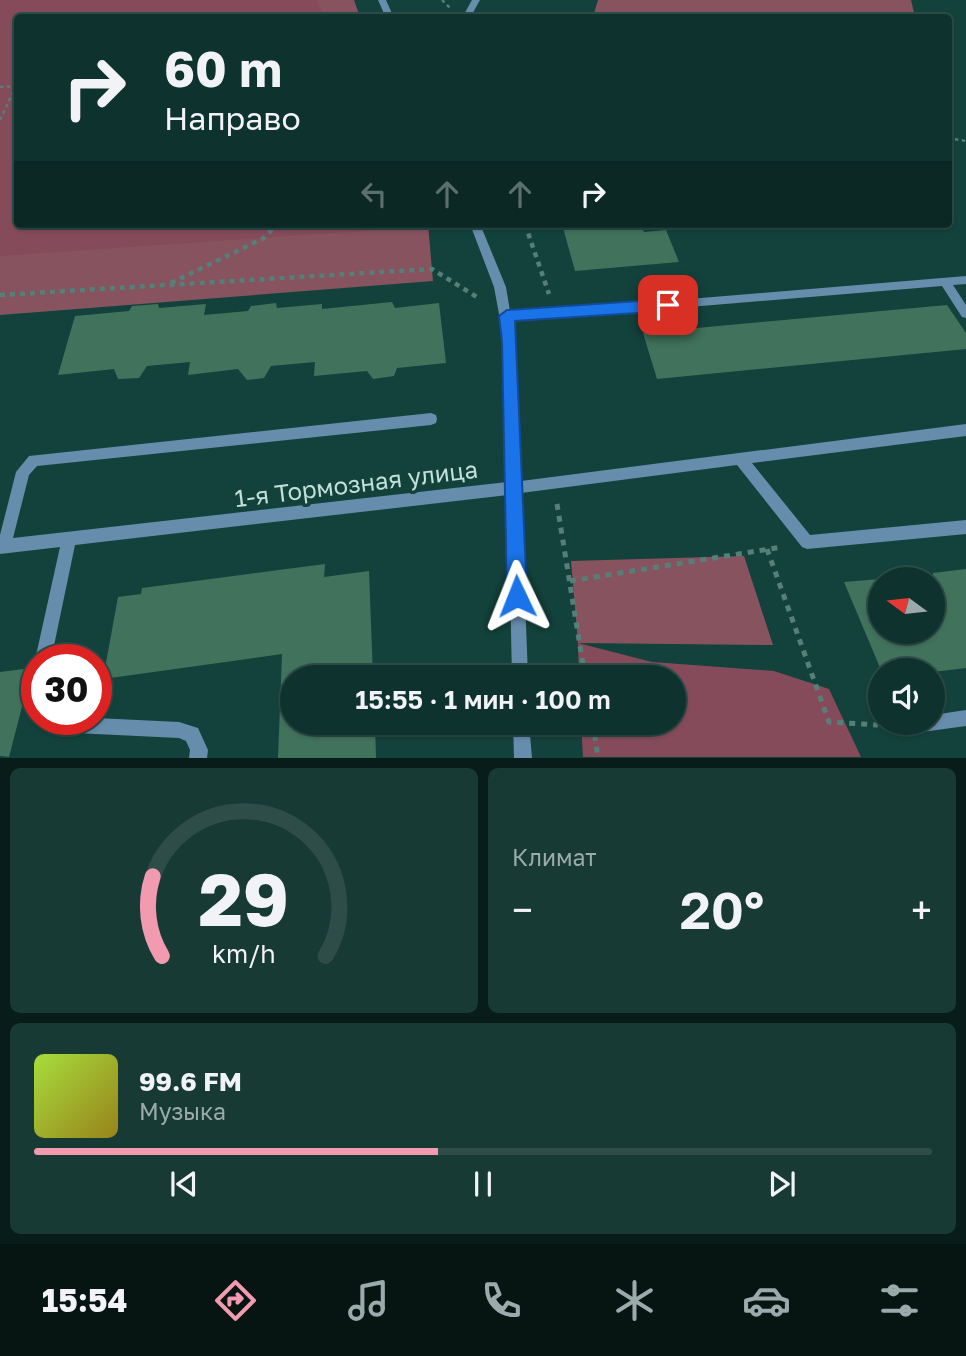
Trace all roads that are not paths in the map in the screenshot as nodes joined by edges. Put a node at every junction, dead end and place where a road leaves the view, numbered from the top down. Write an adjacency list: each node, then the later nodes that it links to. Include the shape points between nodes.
1 (477, 228): 5 (street)
2 (966, 280): 3 (street)
3 (945, 282): 4 (street); 5 (street)
4 (966, 314)
5 (507, 316): 9 (street)
6 (431, 419): 12 (street, via 34,460 23,472)
7 (966, 430): 8 (street, 1-я Тормозная улица)
8 (740, 458): 9 (street, 1-я Тормозная улица); 10 (street, via 807,542)
9 (513, 488): 11 (street, 1-я Тормозная улица); 14 (street)
10 (966, 527)
11 (69, 539): 12 (street, 1-я Тормозная улица); 13 (street)
12 (2, 547)
13 (46, 644)
14 (520, 665)
15 (966, 719): 16 (street)
16 (945, 721)
17 (112, 727): 19 (street, via 192,734)
18 (522, 735): 20 (street)
19 (198, 758)
20 (523, 758)

